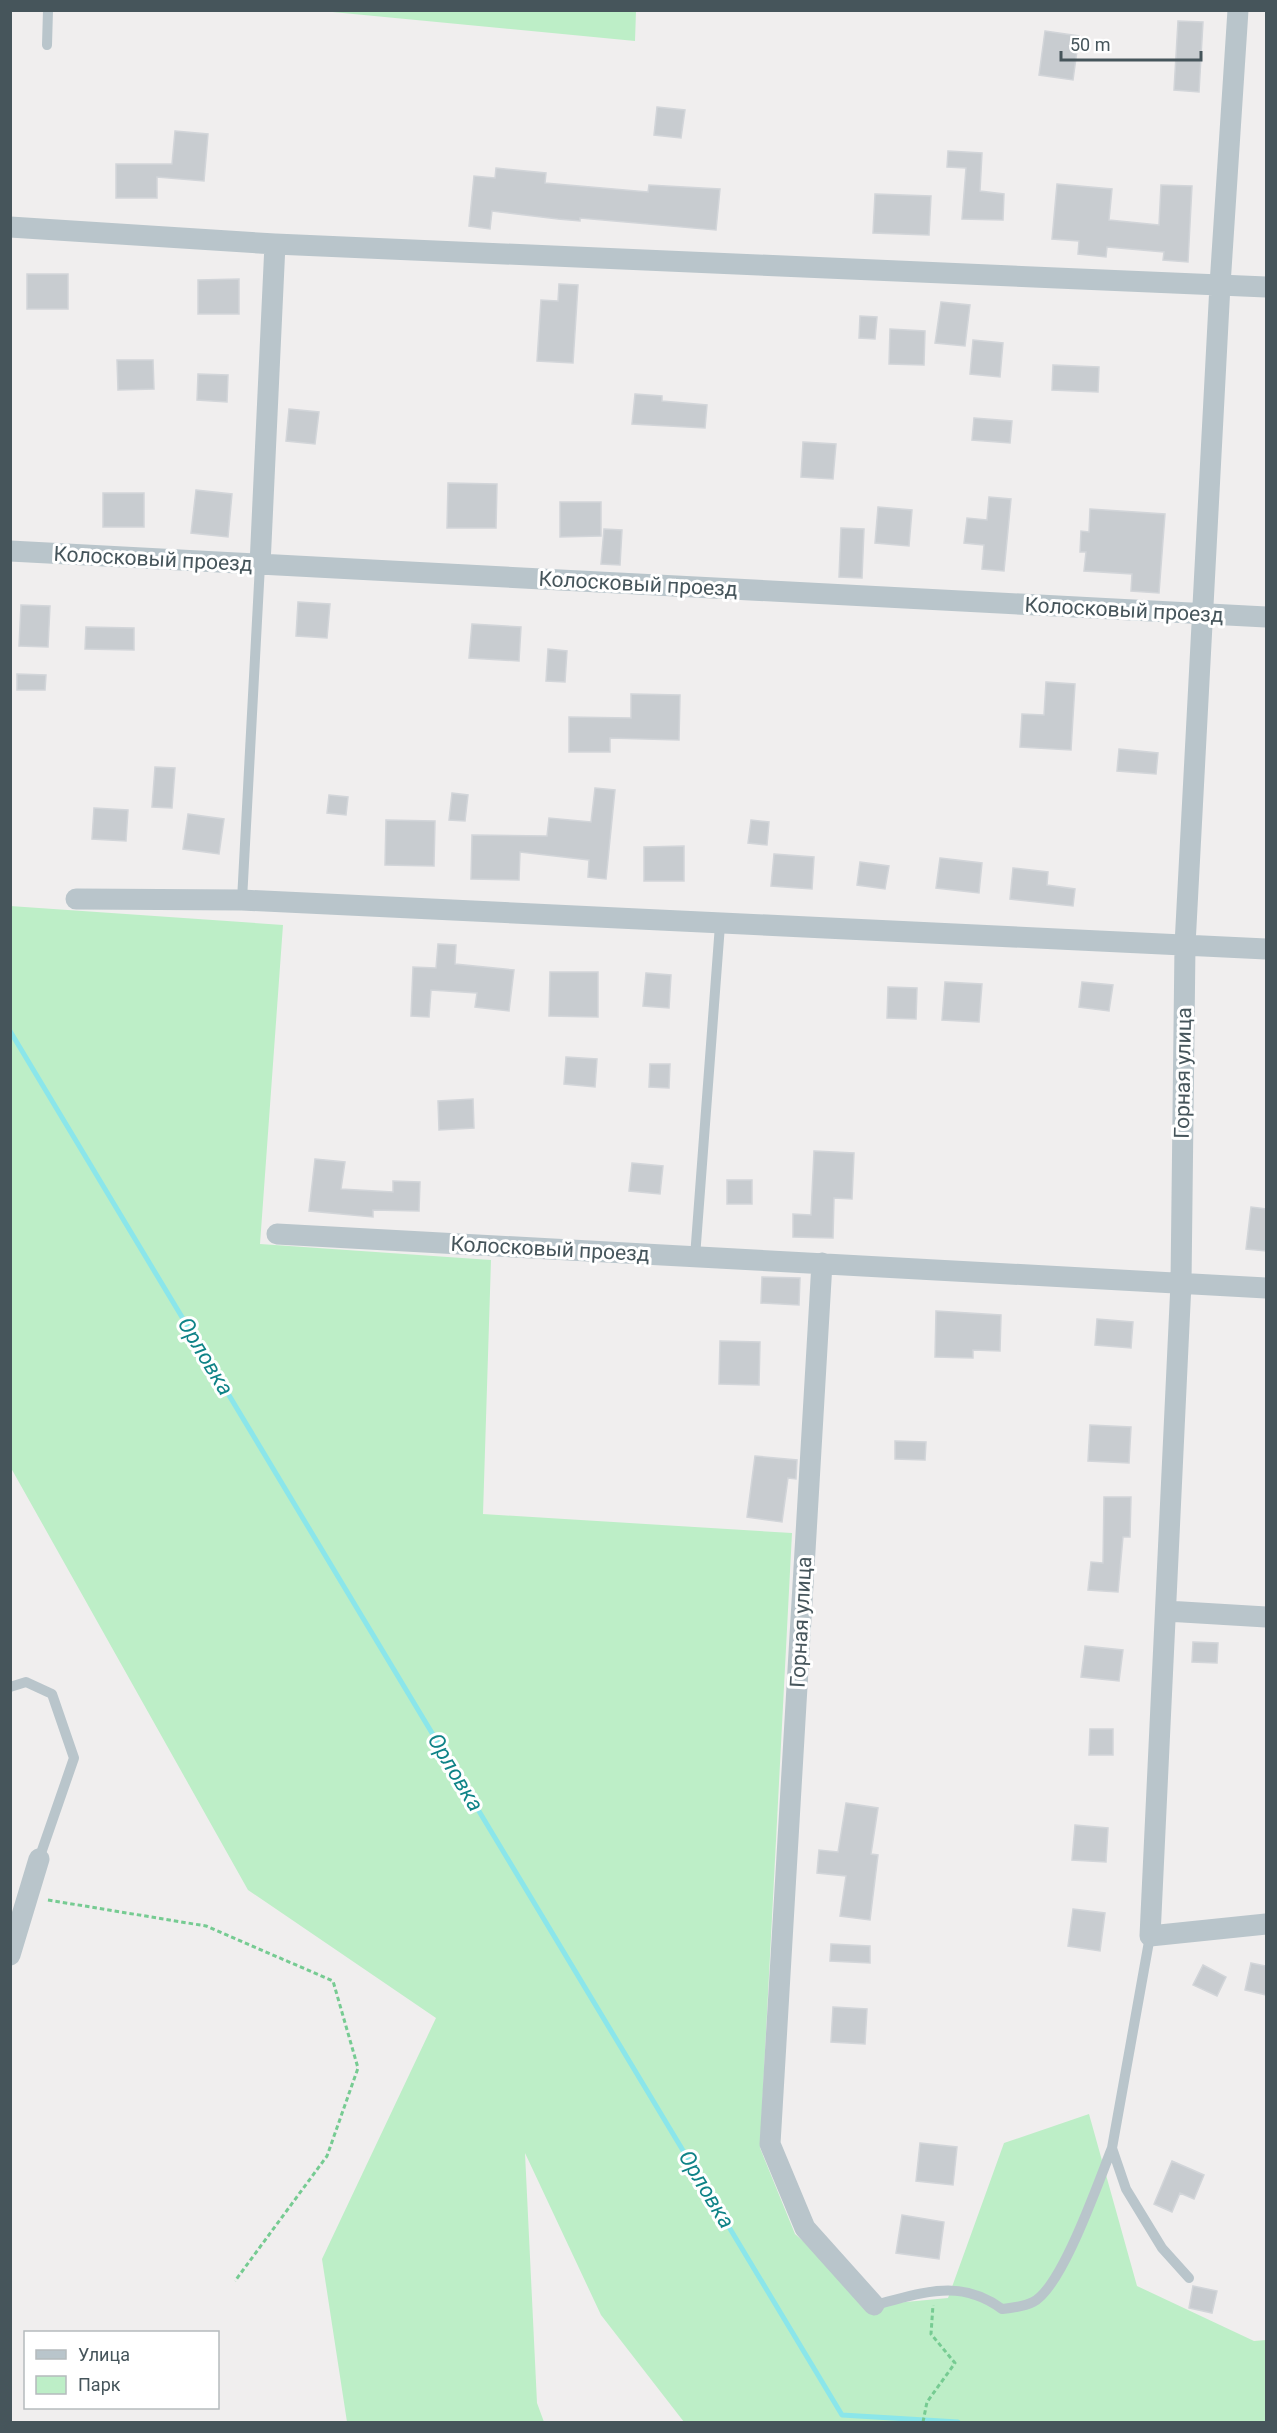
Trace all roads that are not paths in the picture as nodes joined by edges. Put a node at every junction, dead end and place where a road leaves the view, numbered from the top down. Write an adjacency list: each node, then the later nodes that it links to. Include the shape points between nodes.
1 (48, 10): 3 (lane)
2 (1238, 10): 6 (street, Горная улица)
3 (47, 45)
4 (10, 227): 5 (street)
5 (275, 244): 6 (street); 9 (street)
6 (1220, 285): 7 (street); 10 (street, Горная улица)
7 (1266, 286)
8 (10, 551): 9 (street, Колосковый проезд)
9 (260, 565): 10 (street, Колосковый проезд); 13 (lane)
10 (1204, 614): 11 (street, Колосковый проезд); 15 (street, Горная улица)
11 (1266, 617)
12 (75, 899): 13 (street)
13 (243, 900): 14 (street)
14 (720, 924): 15 (street); 18 (lane)
15 (1185, 945): 16 (street); 20 (street, Горная улица)
16 (1266, 950)
17 (278, 1234): 18 (street, Колосковый проезд)
18 (695, 1257): 19 (street, Колосковый проезд)
19 (822, 1263): 20 (street); 31 (street, Горная улица, via 770,2144 805,2228)
20 (1181, 1283): 21 (street); 22 (street, Горная улица)
21 (1266, 1288)
22 (1166, 1611): 23 (street); 27 (street, Горная улица)
23 (1266, 1617)
24 (10, 1687): 25 (lane, via 26,1682 52,1694 74,1758)
25 (39, 1859): 28 (street)
26 (1266, 1924): 27 (street)
27 (1150, 1936): 29 (lane)
28 (10, 1956)
29 (1112, 2148): 30 (lane, via 1126,2189 1162,2248); 31 (lane, via 1053,2283 1035,2302 1002,2309 987,2298 946,2288)
30 (1188, 2278)
31 (874, 2306)

